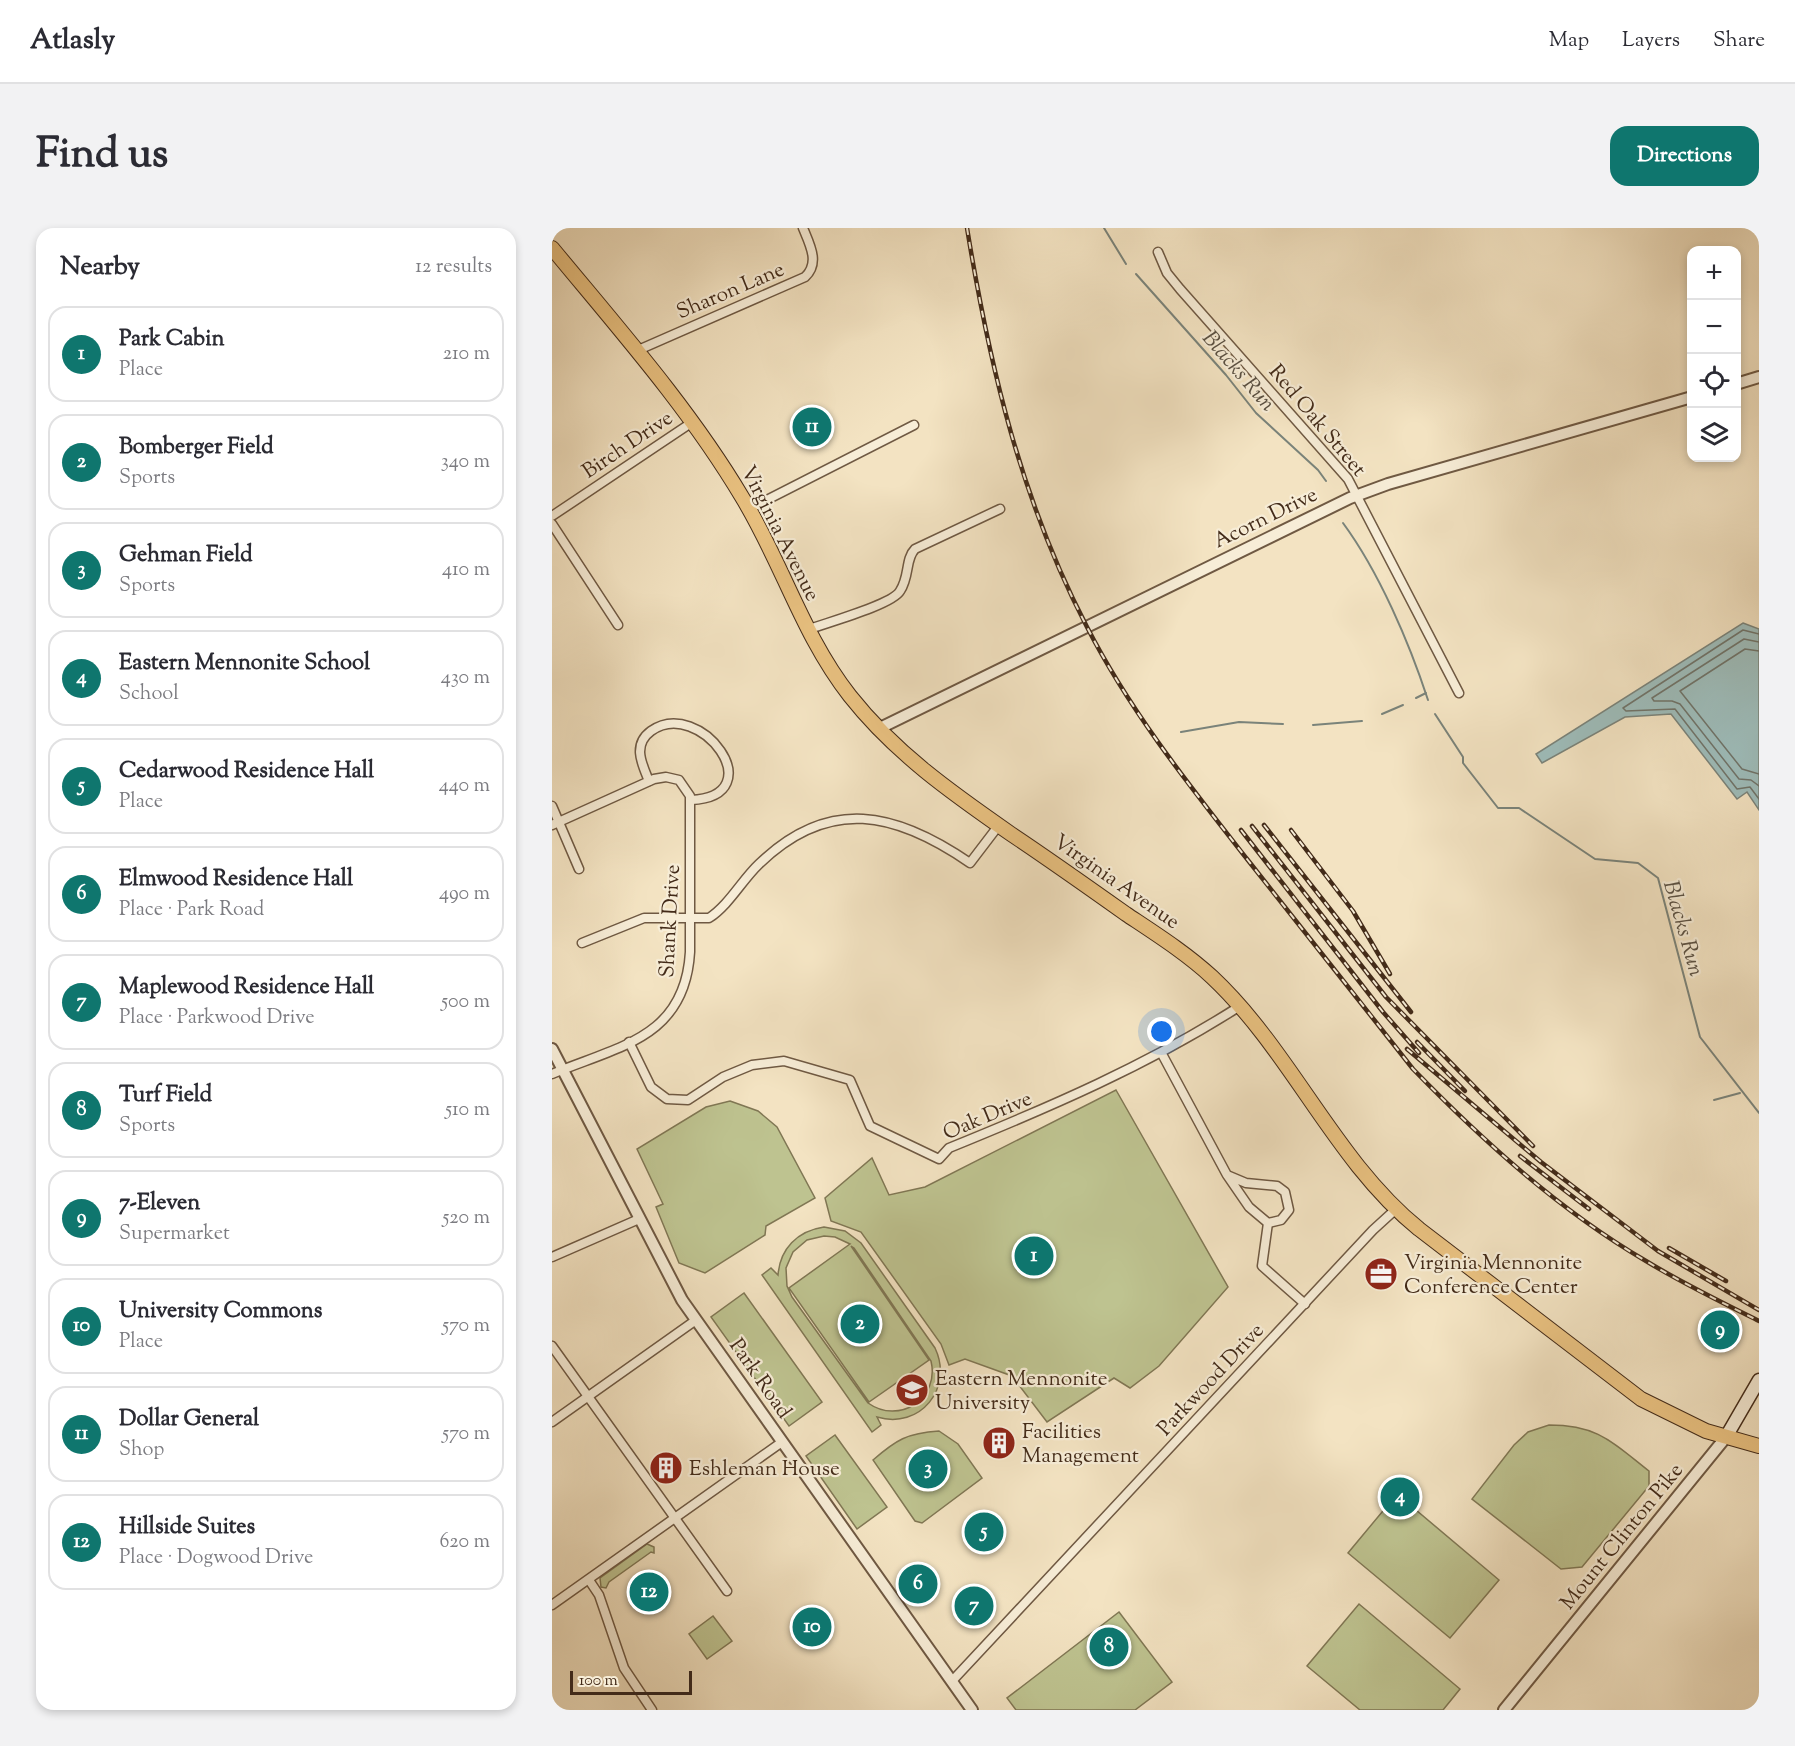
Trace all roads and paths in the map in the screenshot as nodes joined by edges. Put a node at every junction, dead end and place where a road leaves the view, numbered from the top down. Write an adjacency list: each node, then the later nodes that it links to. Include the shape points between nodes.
1 (803, 228): 4 (street, Sharon Lane, via 813,262 805,277)
2 (552, 248): 4 (main road, Virginia Avenue)
3 (1158, 252): 10 (street, Red Oak Street, via 1180,290 1330,457)
4 (636, 351): 8 (main road, Virginia Avenue)
5 (1759, 377): 6 (street)
6 (1741, 383)
7 (1687, 398): 10 (street, Acorn Drive)
8 (692, 423): 11 (main road, Virginia Avenue); 13 (street, Birch Drive)
9 (914, 425): 11 (street)
10 (1358, 495): 17 (street, Red Oak Street); 18 (street, Acorn Drive)
11 (749, 509): 16 (main road, Virginia Avenue)
12 (1000, 509): 16 (street, via 915,549 910,554 908,579 896,597)
13 (552, 516)
14 (552, 524): 15 (street)
15 (618, 625)
16 (807, 630): 18 (main road, Virginia Avenue, via 841,684)
17 (1459, 693)
18 (878, 729): 23 (main road, Virginia Avenue, via 928,775)
19 (649, 781): 20 (street, via 676,778 687,788); 20 (street, via 639,755 646,735 672,722 692,726 723,754 729,771 720,793); 22 (street)
20 (691, 800): 25 (street, Shank Drive)
21 (552, 806): 22 (street)
22 (555, 824): 24 (street)
23 (999, 825): 25 (street, via 970,863 891,822 856,818 826,822 801,831 772,852 711,916); 27 (main road, Virginia Avenue, via 1179,950)
24 (579, 869)
25 (690, 919): 26 (street, via 640,918); 28 (street, Shank Drive, via 688,972 679,1000 657,1027)
26 (582, 943)
27 (1240, 1006): 30 (street, Oak Drive); 34 (main road, Virginia Avenue, via 1285,1061 1353,1159)
28 (629, 1042): 30 (street, Oak Drive, via 653,1089 673,1101 688,1100 735,1071 766,1061 786,1062 846,1078 854,1085 870,1126 939,1159 949,1148 1065,1101); 31 (street, Shank Drive)
29 (552, 1049): 31 (street, Park Road)
30 (1162, 1054): 33 (street)
31 (564, 1069): 32 (street, Shank Drive); 35 (street, Park Road)
32 (552, 1074)
33 (1227, 1175): 36 (street, via 1249,1207); 36 (street, via 1246,1184 1277,1186 1285,1192 1289,1210 1281,1220)
34 (1396, 1209): 38 (street, Parkwood Drive); 44 (main road, Virginia Avenue, via 1641,1399 1686,1423)
35 (639, 1219): 37 (street); 39 (street, Park Road)
36 (1268, 1223): 38 (street, via 1262,1266)
37 (552, 1257)
38 (1305, 1304): 51 (street, Parkwood Drive)
39 (696, 1320): 42 (street); 45 (street, Park Road)
40 (552, 1346): 42 (street)
41 (1759, 1380): 44 (main road, Mount Clinton Pike)
42 (587, 1398): 43 (street); 47 (street)
43 (552, 1422)
44 (1726, 1437): 46 (main road, Virginia Avenue); 54 (street, Mount Clinton Pike)
45 (782, 1442): 47 (street); 51 (street, Park Road)
46 (1759, 1446)
47 (674, 1518): 48 (street); 49 (street)
48 (589, 1580): 50 (street); 52 (street, via 599,1595 624,1668)
49 (727, 1592)
50 (552, 1605)
51 (952, 1680): 53 (street, Park Road)
52 (652, 1710)
53 (972, 1710)
54 (1504, 1710)

